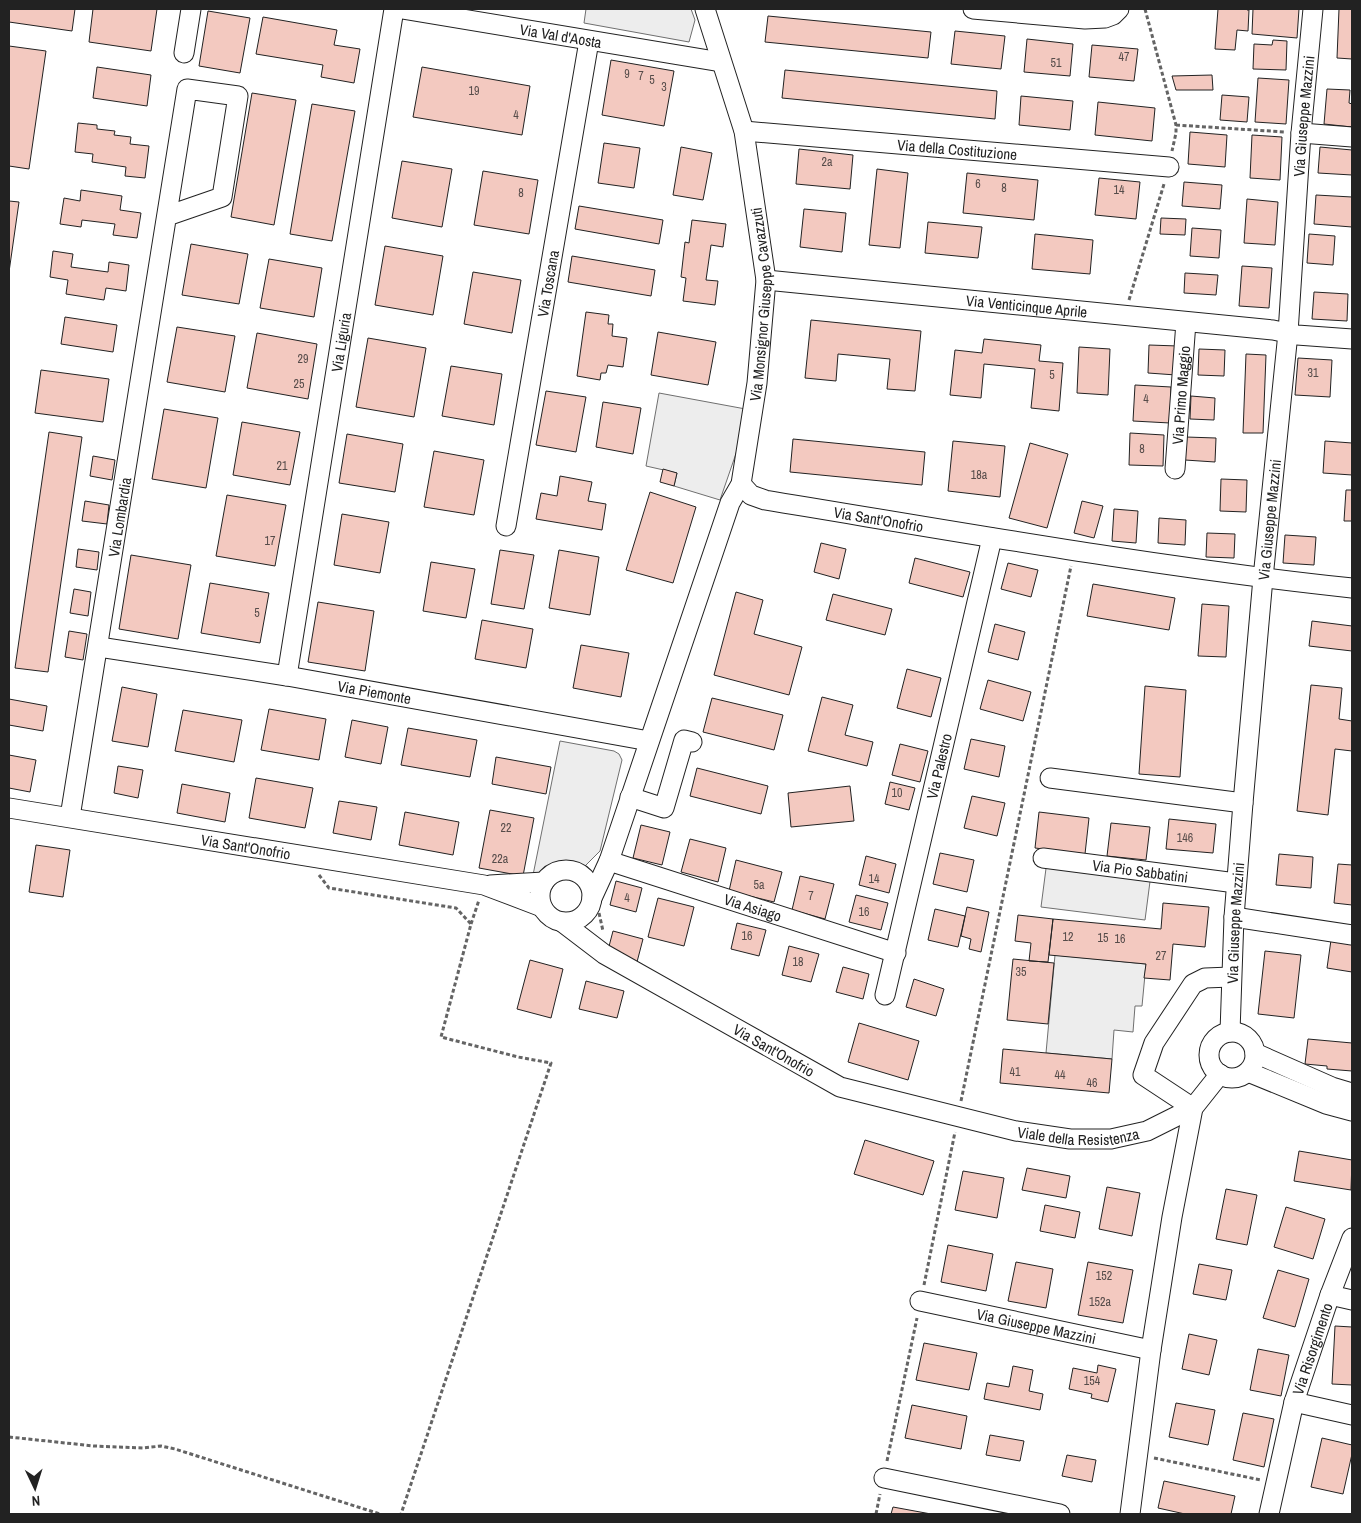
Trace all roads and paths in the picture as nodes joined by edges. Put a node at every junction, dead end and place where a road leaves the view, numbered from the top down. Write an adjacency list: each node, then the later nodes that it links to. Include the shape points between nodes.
1 (191, 9): 9 (street)
2 (394, 9): 29 (street, Via Liguria)
3 (402, 9): 8 (street, Via Val d'Aosta)
4 (705, 9): 10 (street, Via Monsignor Giuseppe Cavazzuti)
5 (973, 9): 6 (street, via 1085,19 1105,18)
6 (1119, 9)
7 (1313, 9): 13 (street, Via Giuseppe Mazzini)
8 (589, 40): 10 (street, Via Val d'Aosta); 23 (street, Via Toscana)
9 (184, 53)
10 (721, 62): 12 (street, Via Monsignor Giuseppe Cavazzuti)
11 (1176, 125): 13 (path)
12 (744, 131): 15 (street, Via della Costituzione); 17 (street, Via Monsignor Giuseppe Cavazzuti)
13 (1301, 133): 14 (street); 19 (street, Via Giuseppe Mazzini)
14 (1352, 137)
15 (1169, 167)
16 (167, 216): 16 (street, Via Lombardia, via 187,89 238,96 222,197); 28 (street, Via Lombardia)
17 (766, 280): 18 (street, Via Venticinque Aprile); 22 (street, Via Monsignor Giuseppe Cavazzuti, via 757,383)
18 (1186, 322): 19 (street, Via Venticinque Aprile); 21 (street, Via Primo Maggio)
19 (1288, 333): 20 (street, Via Venticinque Aprile); 26 (street, Via Giuseppe Mazzini)
20 (1352, 339)
21 (1175, 469)
22 (741, 484): 24 (street, Via Sant'Onofrio, via 764,500); 30 (street, via 730,503)
23 (506, 526)
24 (992, 538): 26 (street, Via Sant'Onofrio); 52 (street, Via Palestro)
25 (1072, 560): 61 (path)
26 (1263, 578): 27 (street, Via Sant'Onofrio); 34 (street, Via Giuseppe Mazzini)
27 (1352, 588)
28 (99, 647): 29 (street, Via Piemonte); 36 (street, Via Lombardia)
29 (287, 676): 30 (street, Via Piemonte)
30 (649, 741): 33 (street)
31 (692, 742): 33 (street, via 684,740 664,808)
32 (1050, 778): 34 (street)
33 (630, 797): 39 (street)
34 (1243, 803): 42 (street, Via Giuseppe Mazzini)
35 (9, 808): 36 (street, Via Sant'Onofrio)
36 (70, 818): 37 (street, Via Sant'Onofrio)
37 (302, 855): 43 (street, Via Sant'Onofrio); 49 (path, via 329,888 456,908)
38 (1043, 858): 42 (street, Via Pio Sabbatini)
39 (609, 861): 40 (street); 45 (street); 52 (street, Via Asiago)
40 (582, 875): 41 (street, Via Sant'Onofrio, via 574,871 557,871); 45 (street, via 591,889)
41 (544, 882): 43 (street, Via Sant'Onofrio); 46 (street, via 540,890)
42 (1236, 882): 47 (street, Via Giuseppe Mazzini)
43 (484, 885): 46 (street, Via Sant'Onofrio)
44 (477, 905): 49 (path)
45 (589, 906): 48 (street, via 579,919); 51 (street)
46 (542, 907): 48 (street, Via Sant'Onofrio, via 547,914)
47 (1234, 917): 50 (street); 53 (street, Via Giuseppe Mazzini)
48 (562, 922): 51 (street, Via Sant'Onofrio)
49 (471, 924): 75 (path, via 441,1037 551,1063)
50 (1352, 935)
51 (602, 951): 61 (street, Via Sant'Onofrio, via 840,1087)
52 (896, 953): 54 (street, Via Palestro)
53 (1231, 977): 55 (street, Via Giuseppe Mazzini); 60 (street, via 1205,978 1194,984 1154,1043 1143,1075)
54 (885, 995)
55 (1230, 1032): 56 (street, via 1247,1037); 58 (street, via 1217,1038 1210,1050 1211,1064)
56 (1255, 1053): 57 (street); 59 (street)
57 (1248, 1072): 58 (street, via 1234,1078); 62 (street)
58 (1220, 1074): 60 (street)
59 (1352, 1093)
60 (1192, 1108): 61 (street, Viale della Resistenza, via 1147,1131 1111,1139 1070,1140 1016,1131); 67 (street)
61 (959, 1111)
62 (1352, 1112)
63 (1352, 1238): 64 (street, Via Risorgimento)
64 (1330, 1295): 65 (street, Via Risorgimento); 68 (street, Via Risorgimento)
65 (1352, 1300)
66 (920, 1301): 67 (street, Via Giuseppe Mazzini)
67 (1152, 1350): 71 (street)
68 (1294, 1402): 69 (street, Via Risorgimento); 73 (street, Via Risorgimento)
69 (1352, 1415)
70 (9, 1437): 74 (path, via 94,1446 161,1446)
71 (1138, 1454): 73 (path); 77 (street)
72 (884, 1478): 76 (street)
73 (1276, 1484): 78 (street, Via Risorgimento)
74 (380, 1514)
75 (401, 1514)
76 (1060, 1514)
77 (1130, 1514)
78 (1269, 1514)

